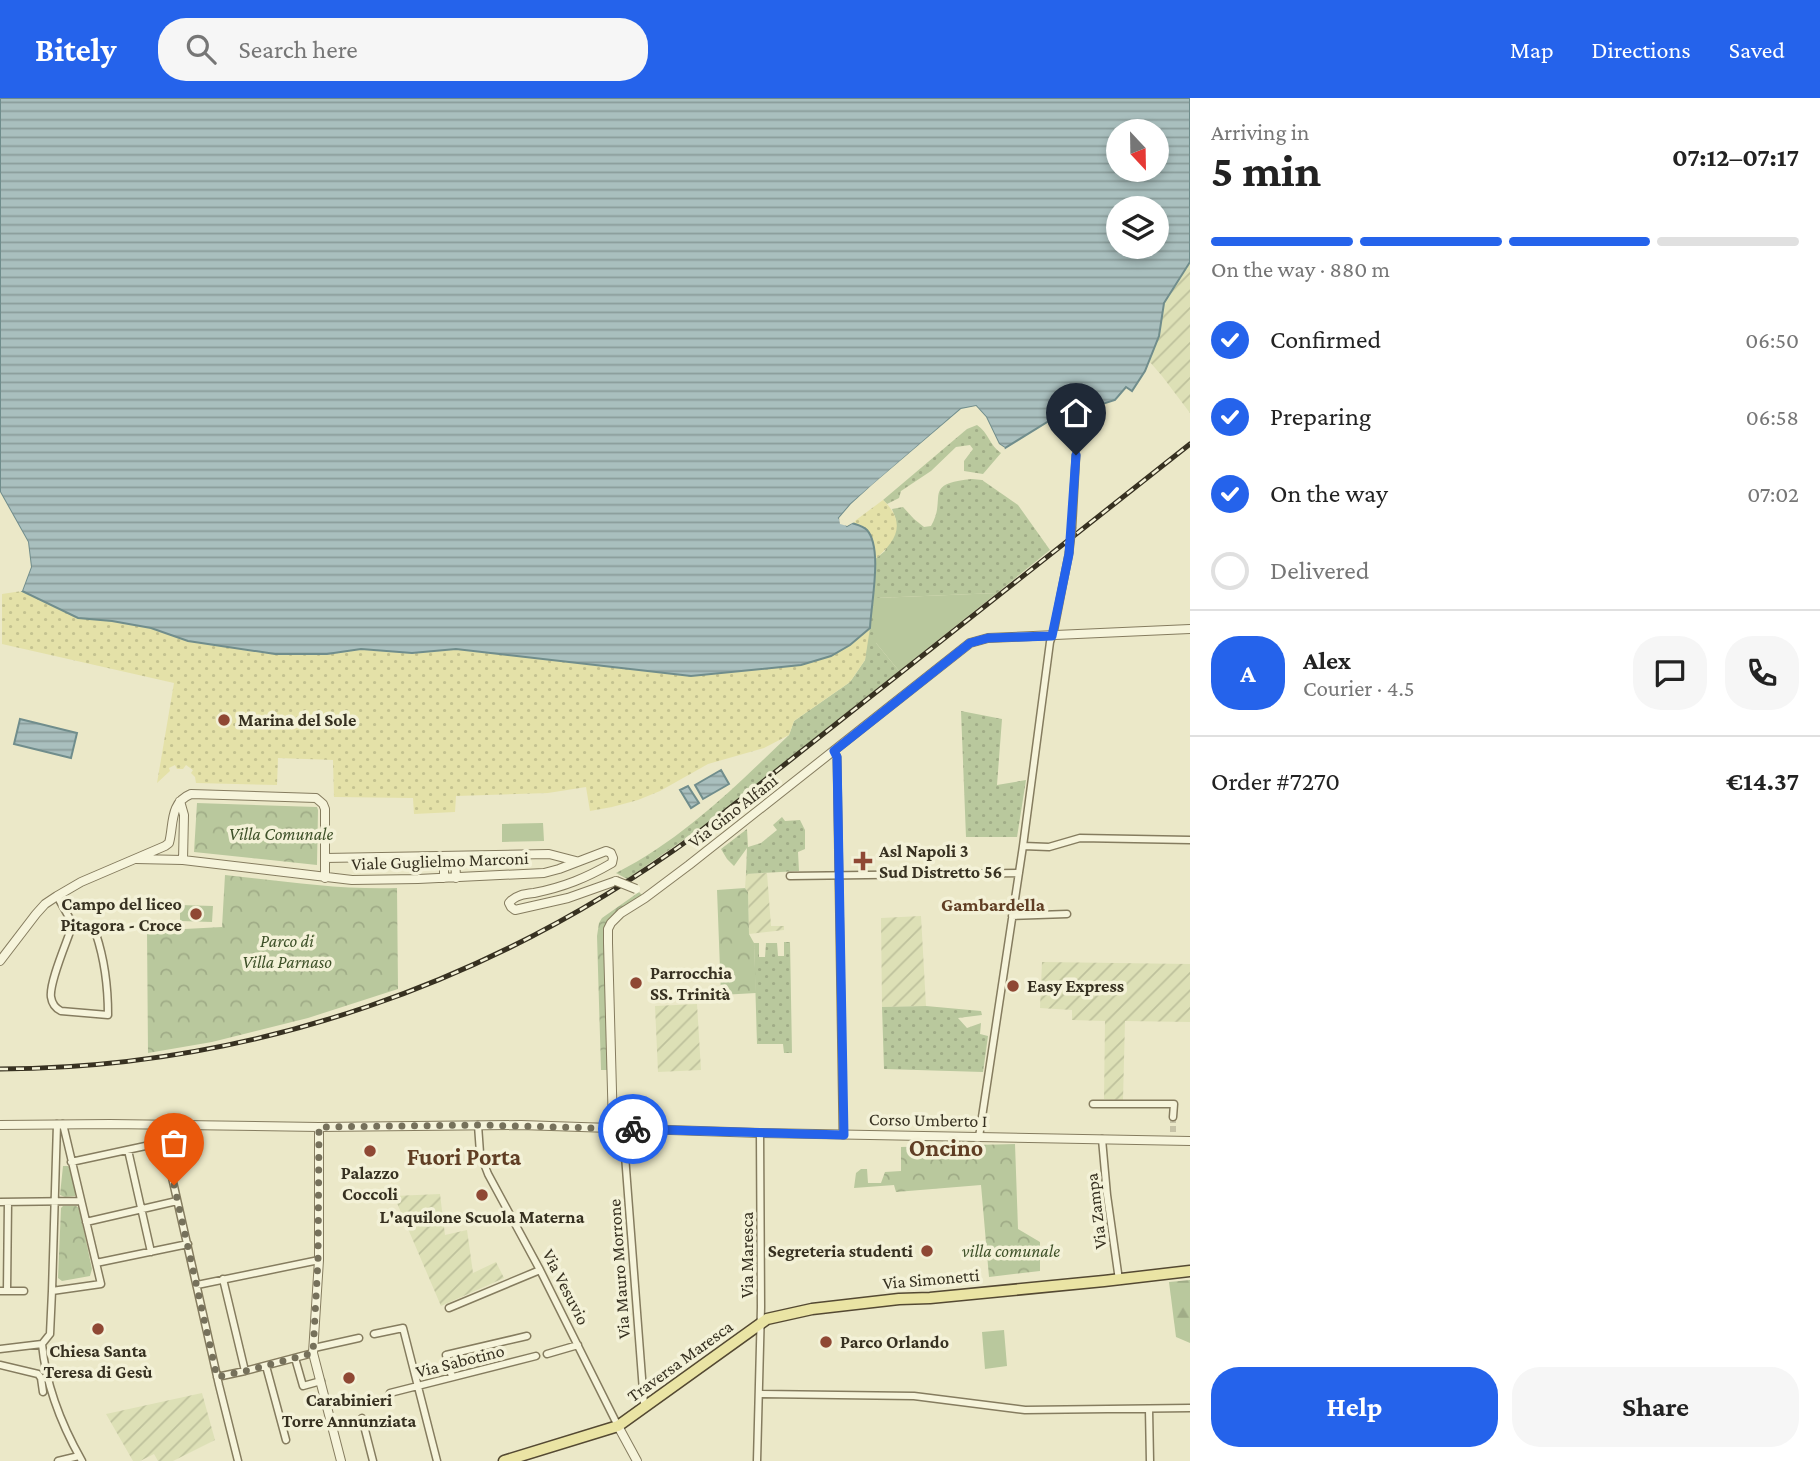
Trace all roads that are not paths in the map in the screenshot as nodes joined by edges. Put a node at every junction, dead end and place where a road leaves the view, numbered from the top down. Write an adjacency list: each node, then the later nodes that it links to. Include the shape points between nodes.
1 (1076, 455): 3 (street, bridge, via 1069,554)
2 (1190, 629): 3 (street, Via Gino Alfani)
3 (1052, 636): 4 (street, Via Gino Alfani, via 970,643); 7 (street)
4 (834, 751): 16 (street); 21 (street, Via Gino Alfani)
5 (180, 801): 10 (street, via 191,794 316,798 324,809); 11 (street, via 172,817 169,843); 12 (street)
6 (1190, 840): 7 (street, via 1080,838 1049,847)
7 (1023, 846): 14 (street)
8 (444, 856): 9 (street, Viale Guglielmo Marconi); 10 (street, Viale Guglielmo Marconi); 18 (street)
9 (455, 856): 13 (street, Viale Guglielmo Marconi, via 549,854); 19 (street)
10 (325, 858): 17 (street)
11 (136, 859): 12 (street, Viale Guglielmo Marconi); 20 (street, Viale Guglielmo Marconi)
12 (183, 860): 17 (street, Viale Guglielmo Marconi)
13 (578, 862): 19 (street, Viale Guglielmo Marconi, via 544,873); 21 (street, bridge, via 606,851 613,859 570,884 512,899 511,907 558,901 616,881)
14 (1019, 873): 16 (street); 23 (street)
15 (790, 876): 16 (street)
16 (840, 876): 36 (street)
17 (325, 878): 18 (street, Viale Guglielmo Marconi)
18 (444, 878): 19 (street, Viale Guglielmo Marconi)
19 (456, 878)
20 (57, 896): 24 (street, via 72,923 51,996 56,1009 108,1015 108,983); 25 (street, Viale Guglielmo Marconi, via 36,914)
21 (645, 898): 33 (street, Via Gino Alfani, via 621,913 608,929)
22 (1067, 914): 23 (street)
23 (1012, 916): 37 (street)
24 (96, 933)
25 (0, 961)
26 (1093, 1104): 27 (street, via 1174,1104)
27 (1173, 1117)
28 (60, 1124): 29 (street, Corso Umberto I); 31 (street, Corso Umberto I); 42 (street); 46 (street)
29 (0, 1125)
30 (478, 1125): 32 (street, Corso Umberto I); 33 (street, Corso Umberto I); 53 (street, Via Vesuvio, via 483,1163)
31 (162, 1126): 32 (street, Corso Umberto I); 40 (street)
32 (319, 1127): 51 (street)
33 (613, 1128): 34 (street, Corso Umberto I)
34 (623, 1129): 35 (street, Corso Umberto I); 83 (street, Via Mauro Morrone)
35 (760, 1133): 36 (street, Corso Umberto I); 62 (street, Via Maresca)
36 (844, 1135): 37 (street, Corso Umberto I)
37 (979, 1137): 38 (street, Corso Umberto I)
38 (1102, 1139): 39 (street, Corso Umberto I, via 1173,1136); 56 (street, Via Zampa)
39 (1190, 1141)
40 (164, 1142): 41 (street); 44 (street)
41 (128, 1150): 42 (street); 47 (street)
42 (71, 1162): 43 (street)
43 (81, 1201): 46 (street); 48 (street)
44 (177, 1201): 47 (street); 49 (street)
45 (4, 1202): 46 (street); 58 (street)
46 (55, 1202): 60 (street)
47 (142, 1210): 48 (street); 50 (street)
48 (86, 1222): 52 (street)
49 (188, 1244): 50 (street); 57 (street)
50 (151, 1252): 52 (street)
51 (318, 1260): 55 (street); 69 (street)
52 (96, 1263): 60 (street, via 101,1284)
53 (540, 1270): 61 (street); 67 (street, Via Vesuvio)
54 (1190, 1271): 56 (main road, Via Simonetti)
55 (223, 1279): 57 (street); 75 (street)
56 (1119, 1280): 62 (main road, Via Simonetti, via 812,1309)
57 (197, 1285): 76 (street)
58 (4, 1291): 59 (street)
59 (24, 1291)
60 (52, 1291): 66 (street, via 50,1334)
61 (449, 1308)
62 (760, 1323): 82 (street, Via Maresca); 83 (main road, Traversa Maresca)
63 (374, 1334): 79 (street, via 403,1328)
64 (527, 1336): 77 (street, via 446,1355)
65 (359, 1338): 69 (street)
66 (42, 1344): 68 (street); 89 (street, via 55,1406)
67 (578, 1345): 70 (street); 87 (street, Via Vesuvio)
68 (0, 1349)
69 (314, 1350): 72 (street); 78 (street)
70 (547, 1354)
71 (536, 1356): 77 (street, Via Sabotino)
72 (295, 1358): 74 (street); 78 (street, via 303,1386)
73 (0, 1365): 80 (street, via 38,1374)
74 (266, 1366): 75 (street); 88 (street)
75 (245, 1371): 76 (street)
76 (217, 1377): 91 (street)
77 (452, 1377): 79 (street, Via Sabotino)
78 (321, 1381): 92 (street)
79 (417, 1386): 81 (street, Via Sabotino); 94 (street)
80 (43, 1392)
81 (390, 1393)
82 (759, 1394): 85 (street, via 914,1396 1025,1410); 97 (street, Via Maresca)
83 (646, 1407): 87 (main road, Traversa Maresca)
84 (1190, 1408): 85 (street)
85 (1149, 1409): 98 (street)
86 (362, 1418): 93 (street)
87 (618, 1426): 95 (main road, Traversa Maresca); 96 (street, Via Vesuvio)
88 (286, 1440)
89 (80, 1459): 90 (street)
90 (58, 1461)
91 (238, 1461)
92 (341, 1461)
93 (373, 1461)
94 (437, 1461)
95 (504, 1461)
96 (637, 1461)
97 (757, 1461)
98 (1150, 1461)

